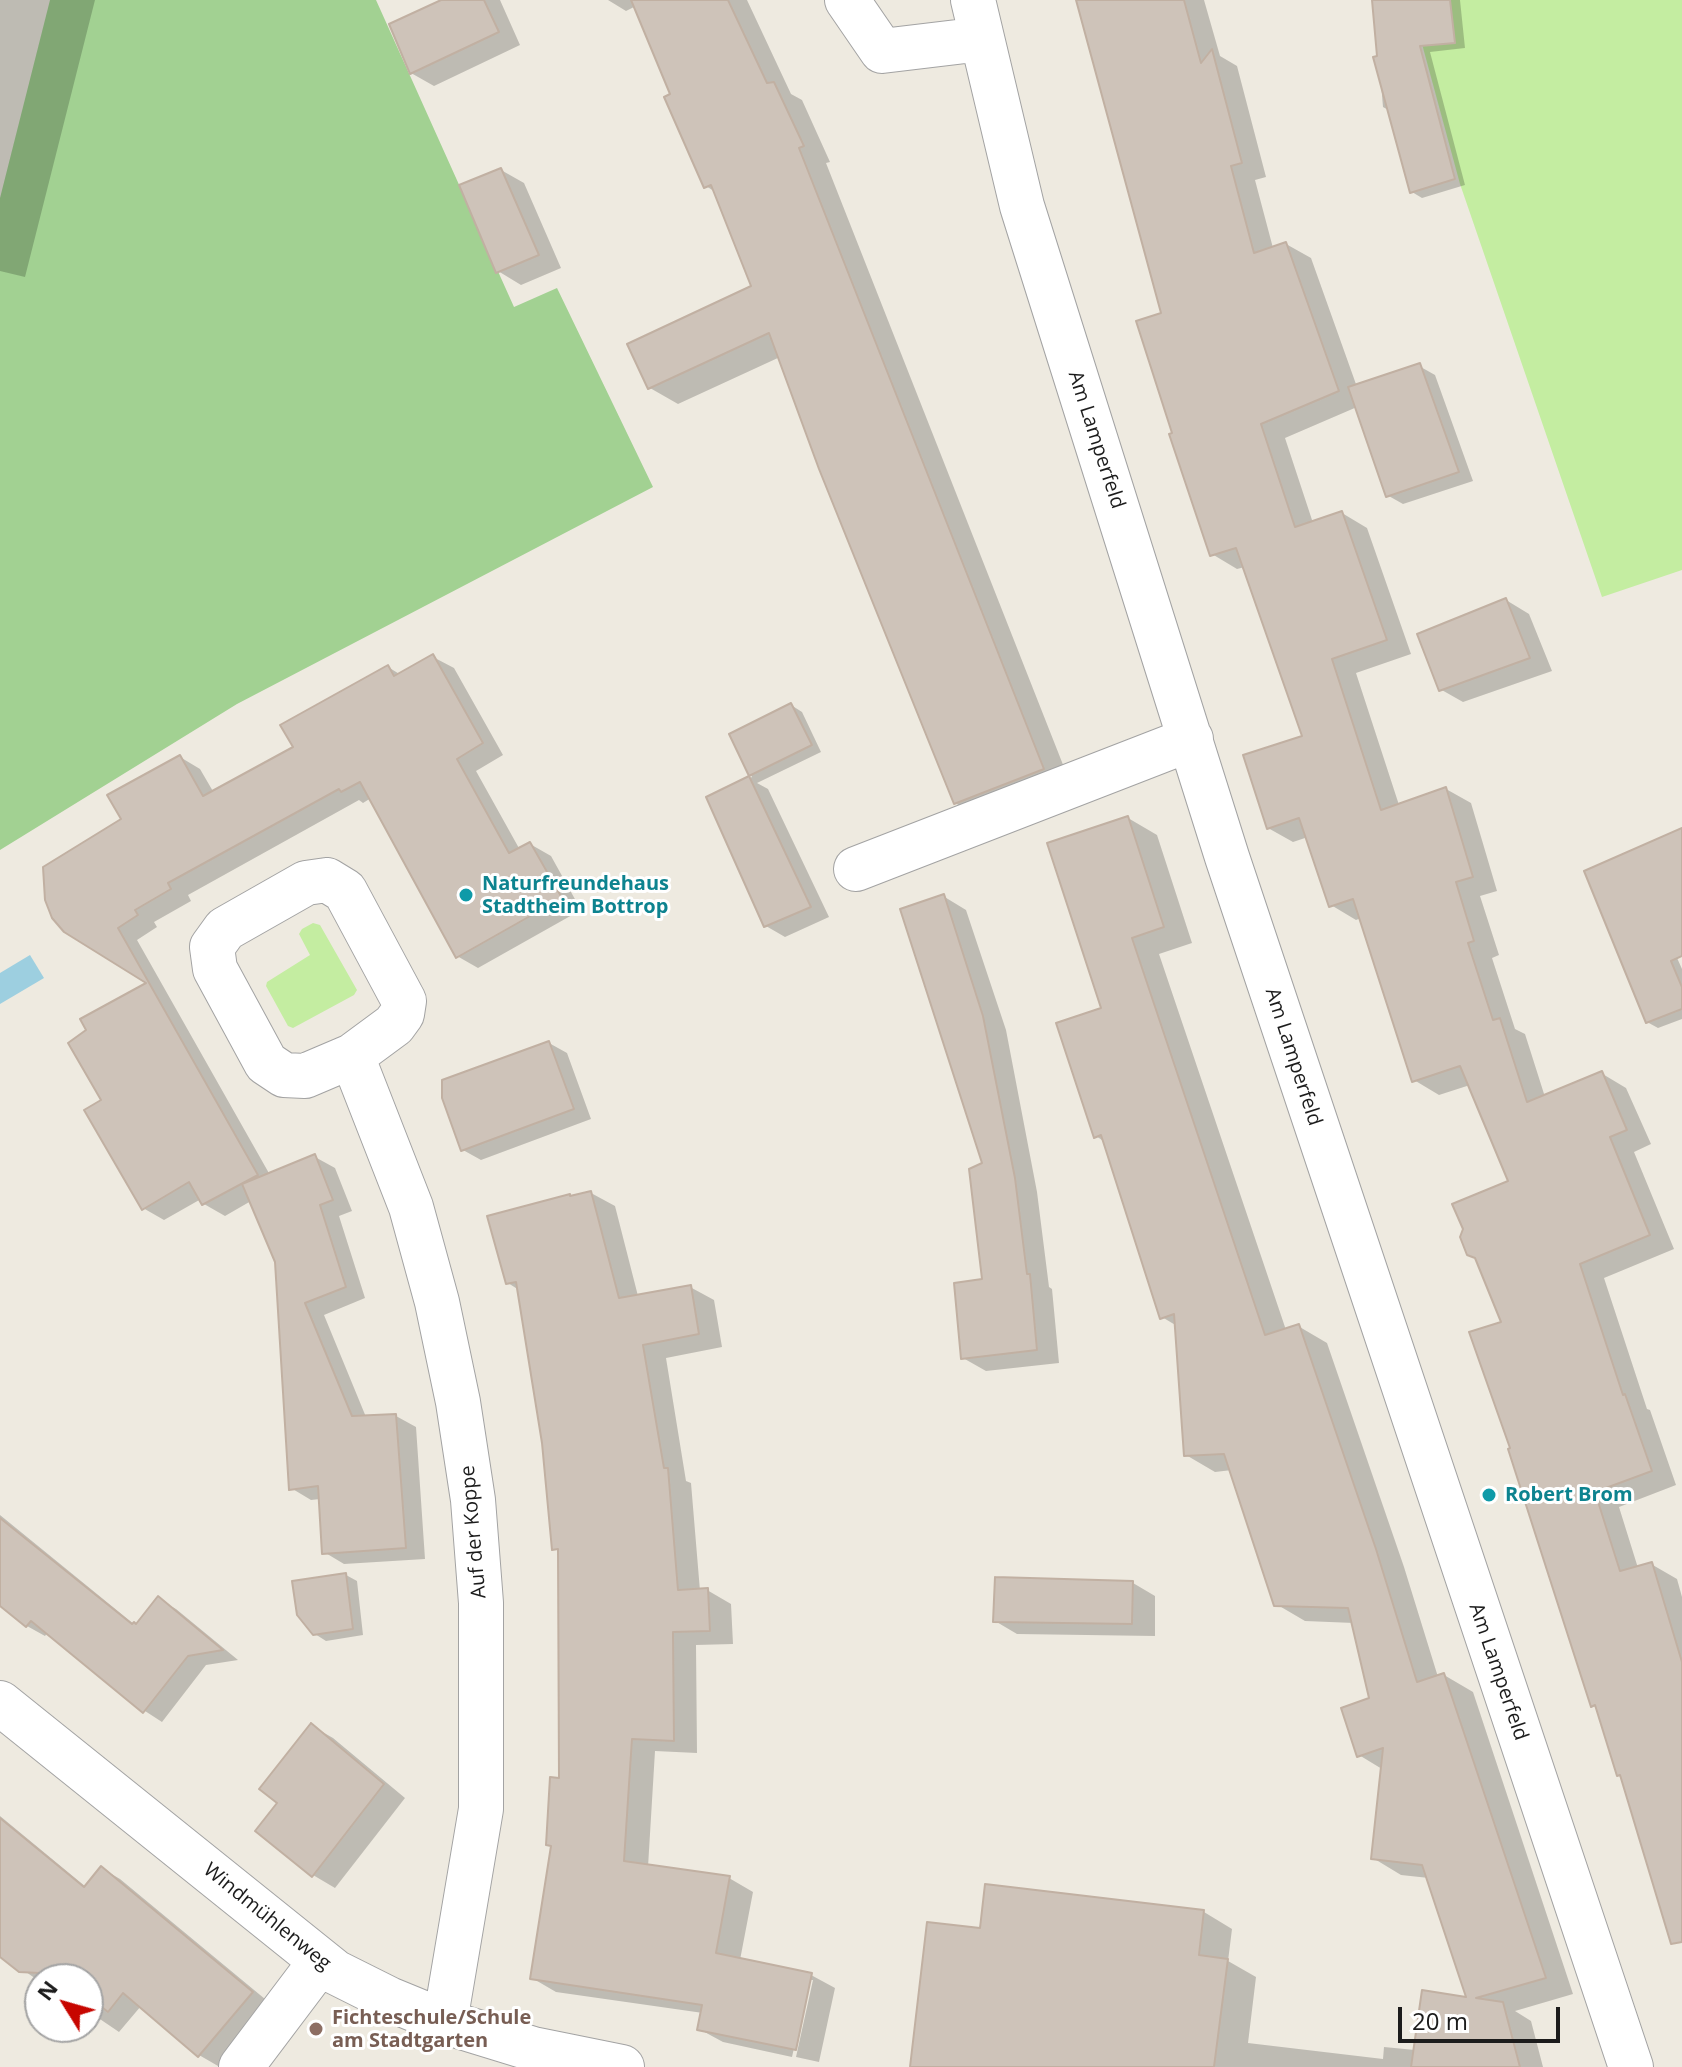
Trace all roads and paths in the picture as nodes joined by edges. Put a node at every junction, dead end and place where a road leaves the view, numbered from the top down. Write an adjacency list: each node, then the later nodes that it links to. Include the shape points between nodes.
1 (847, 0): 2 (street, Am Lamperfeld, via 882,51)
2 (977, 20): 3 (street, Am Lamperfeld, via 1022,206)
3 (1191, 739): 4 (street); 11 (street, Am Lamperfeld)
4 (856, 869)
5 (352, 1056): 5 (street, via 394,1025 404,1001 345,891 327,880 306,883 225,929 212,947 215,969 266,1063 284,1075 305,1076); 8 (street, Auf der Koppe, via 411,1207 426,1262 458,1402 473,1500 481,1603 481,1809)
6 (0, 1703): 7 (street, Windmühlenweg)
7 (321, 1961): 8 (street, Windmühlenweg, via 389,1999); 9 (street)
8 (445, 2022): 10 (street, Windmühlenweg, via 533,2049)
9 (241, 2067)
10 (622, 2067)
11 (1631, 2067)

